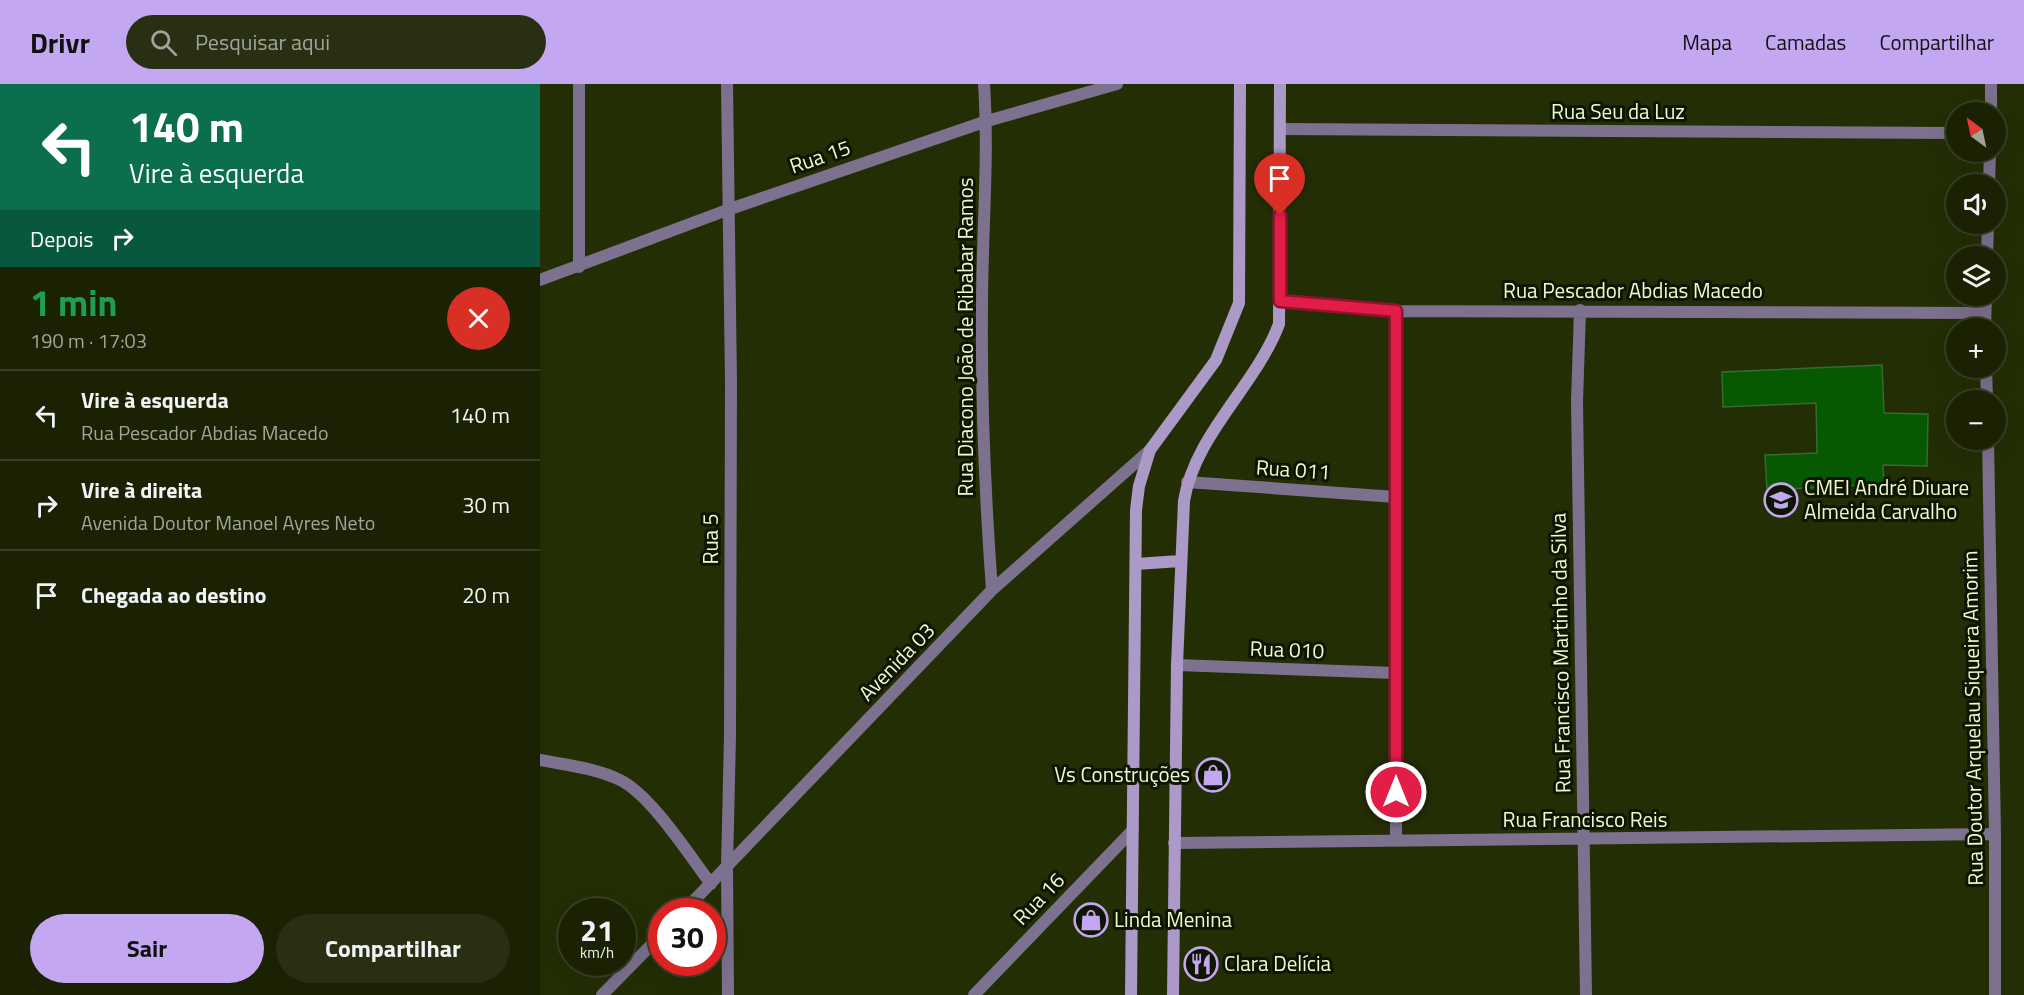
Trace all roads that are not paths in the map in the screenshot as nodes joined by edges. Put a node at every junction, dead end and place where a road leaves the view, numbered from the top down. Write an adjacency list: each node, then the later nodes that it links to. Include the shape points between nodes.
1 (579, 84): 13 (street)
2 (727, 84): 12 (street, Rua 5)
3 (984, 84): 9 (street, Rua Diacono João de Ribabar Ramos)
4 (1117, 84): 9 (street, Rua 15)
5 (1240, 84): 21 (street, via 1239,303 1216,360)
6 (1280, 84): 10 (street)
7 (1991, 84): 8 (street)
8 (1991, 102)
9 (987, 121): 12 (street, Rua 15); 27 (street, Rua Diacono João de Ribabar Ramos, via 983,433)
10 (1280, 129): 11 (street, Rua Seu da Luz); 15 (street)
11 (1946, 133)
12 (727, 210): 13 (street, Rua 15); 36 (street, Rua 5, via 731,383)
13 (579, 267): 14 (street, Rua 15)
14 (540, 280)
15 (1280, 301): 18 (street, Rua Pescador Abdias Macedo); 23 (street, via 1279,324 1269,351 1197,458)
16 (1985, 306): 19 (street)
17 (1580, 310): 18 (street, Rua Pescador Abdias Macedo); 19 (street, Rua Pescador Abdias Macedo); 34 (street, Rua Francisco Martinho da Silva, via 1577,402)
18 (1396, 311): 24 (street)
19 (1985, 313): 20 (street)
20 (1985, 318)
21 (1150, 450): 26 (street, via 1136,510); 27 (street, Avenida 03)
22 (1988, 450): 32 (street, Rua Doutor Arquelau Siqueira Amorim)
23 (1187, 482): 24 (street, Rua 011); 25 (street)
24 (1396, 497): 29 (street)
25 (1180, 561): 26 (street); 28 (street)
26 (1136, 564): 31 (street)
27 (992, 590): 36 (street, Avenida 03)
28 (1177, 665): 29 (street, Rua 010); 35 (street)
29 (1396, 673): 33 (street)
30 (540, 760): 37 (street, via 601,773 633,788)
31 (1133, 830): 42 (street, Rua 16); 43 (street)
32 (1995, 834): 34 (street, Rua Francisco Reis); 46 (street, Rua Doutor Arquelau Siqueira Amorim)
33 (1396, 840): 34 (street, Rua Francisco Reis); 35 (street, Rua Francisco Reis)
34 (1583, 840): 45 (street, Rua Francisco Martinho da Silva)
35 (1174, 843): 44 (street)
36 (727, 867): 37 (street, Avenida 03); 41 (street, Rua 5)
37 (711, 884): 38 (street, Avenida 03)
38 (697, 898)
39 (648, 948): 40 (street)
40 (602, 995)
41 (728, 995)
42 (974, 995)
43 (1131, 995)
44 (1173, 995)
45 (1586, 995)
46 (1995, 995)

